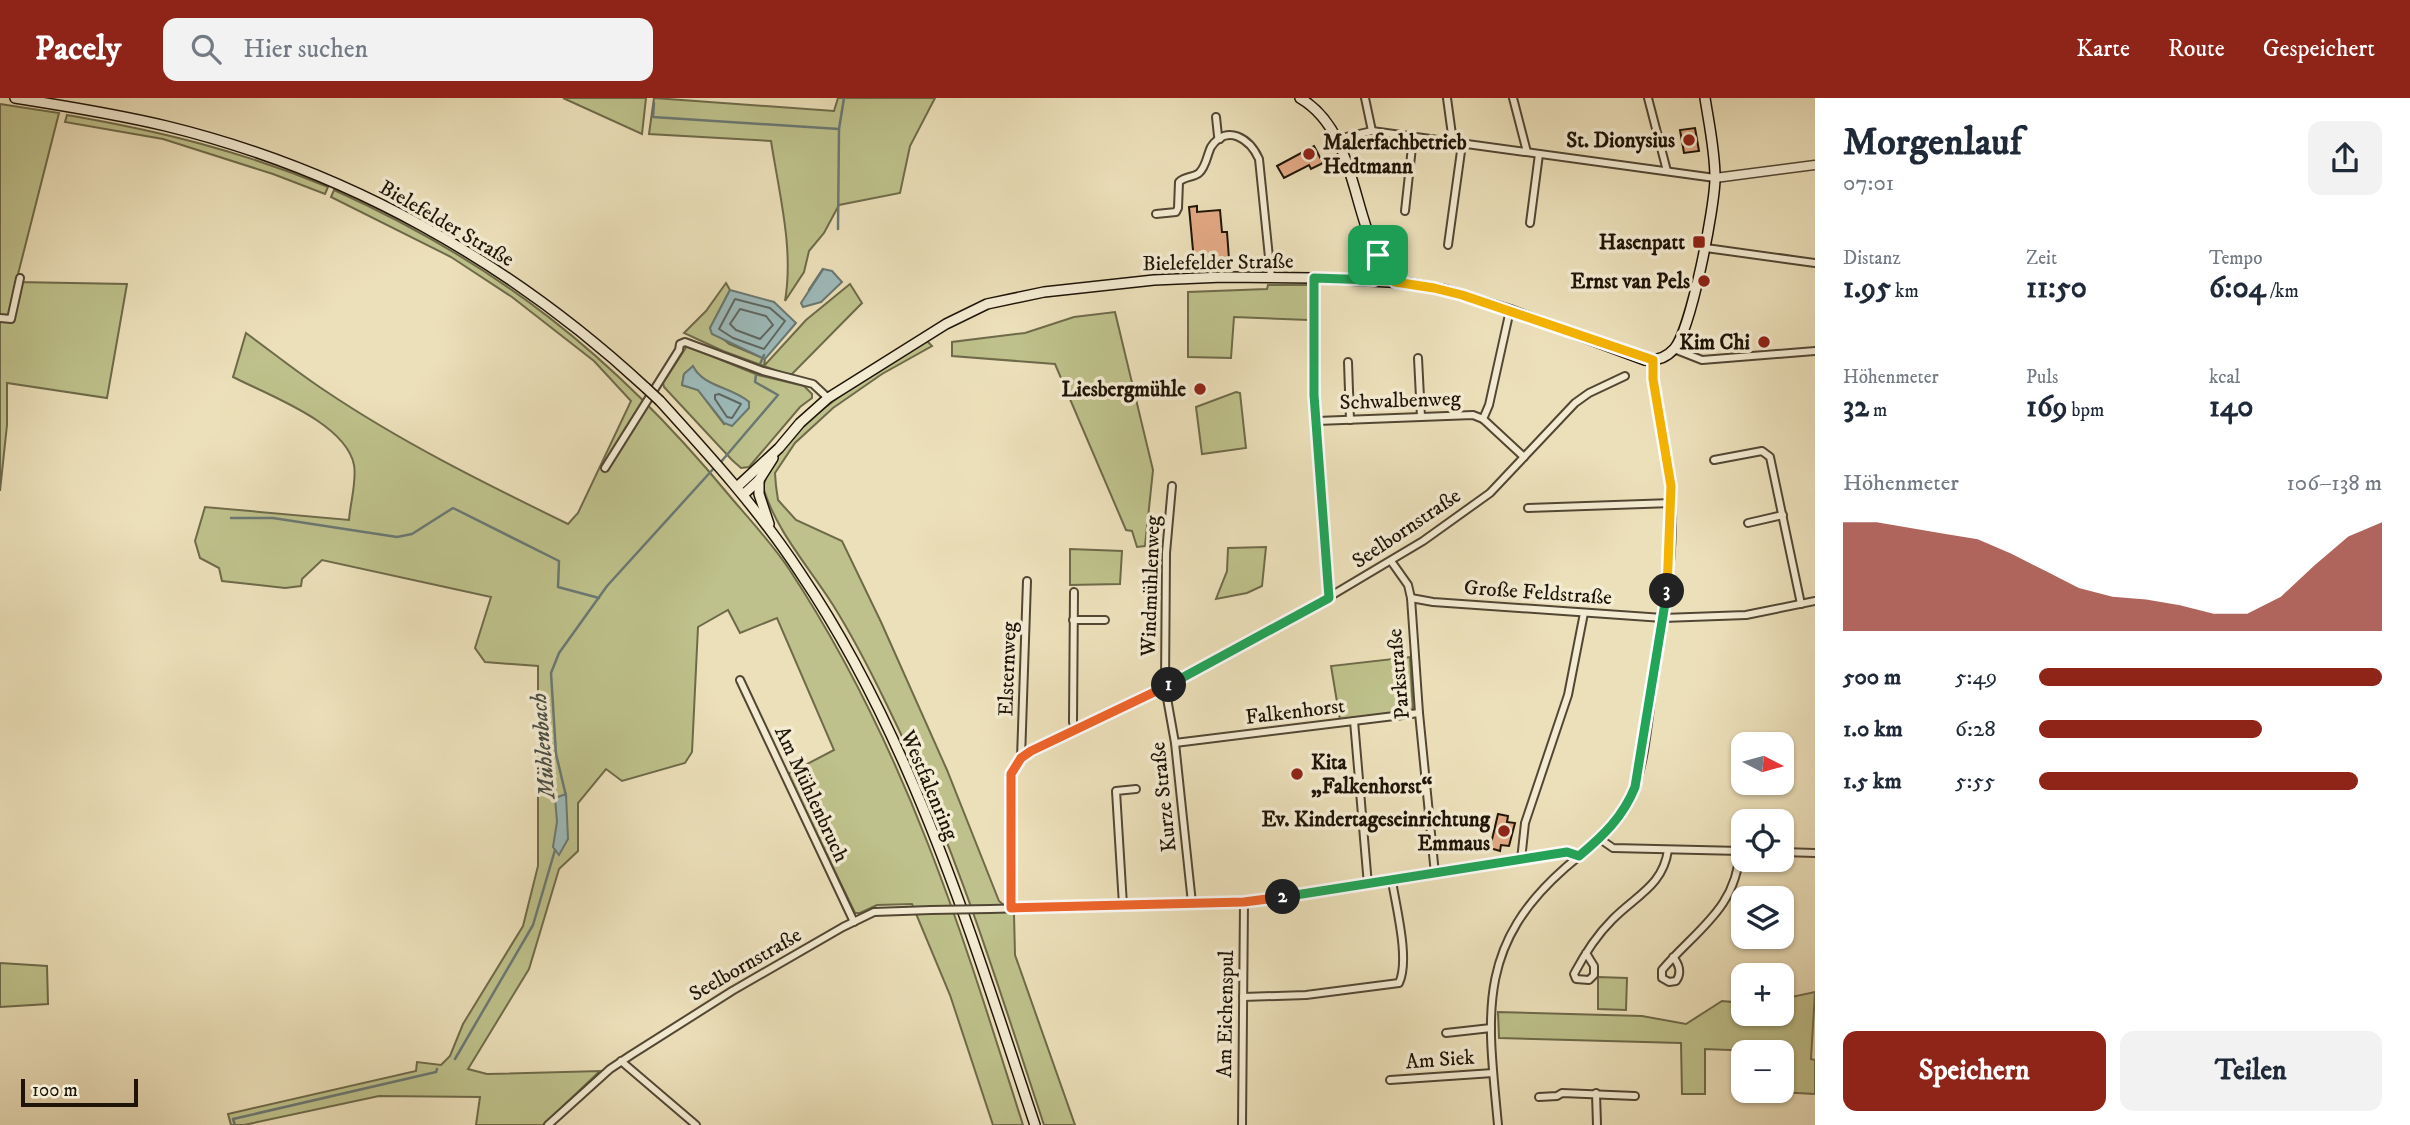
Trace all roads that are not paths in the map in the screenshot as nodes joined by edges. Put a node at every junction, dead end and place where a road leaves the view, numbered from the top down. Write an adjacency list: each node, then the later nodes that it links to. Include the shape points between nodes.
1 (15, 98): 51 (main road, Bielefelder Straße, bridge, via 169,126 299,168 371,199 466,250 538,298 646,388)
2 (1300, 98): 10 (main road)
3 (1365, 98): 9 (street)
4 (1447, 98): 13 (street)
5 (1513, 98): 15 (street)
6 (1648, 98): 18 (street)
7 (1705, 98): 19 (main road)
8 (1216, 117): 12 (street)
9 (1372, 131): 10 (street); 11 (street)
10 (1340, 138): 25 (main road)
11 (1413, 138): 13 (street); 20 (street)
12 (1220, 139): 21 (street, via 1200,172 1179,181 1176,212); 27 (street, via 1245,138 1259,159)
13 (1452, 142): 14 (street)
14 (1462, 144): 15 (street); 23 (street)
15 (1527, 152): 16 (street)
16 (1539, 154): 18 (street); 22 (street)
17 (1815, 165): 19 (street)
18 (1667, 171): 19 (street)
19 (1715, 178): 24 (main road)
20 (1405, 211)
21 (1156, 214)
22 (1530, 223)
23 (1448, 245)
24 (1706, 248): 26 (street); 34 (main road)
25 (1378, 255): 30 (main road); 31 (main road)
26 (1815, 263)
27 (1271, 277): 29 (main road, Bielefelder Straße); 40 (main road, Bielefelder Straße, via 1117,283 988,304 946,324)
28 (20, 278): 33 (street, via 11,319)
29 (1314, 278): 30 (main road, Bielefelder Straße); 44 (street)
30 (1374, 280): 31 (main road, Bielefelder Straße)
31 (1395, 282): 32 (main road, Bielefelder Straße)
32 (1510, 310): 37 (main road, Bielefelder Straße); 42 (street)
33 (0, 318)
34 (1674, 349): 35 (street, via 1702,360); 37 (main road)
35 (1815, 351)
36 (1418, 358): 41 (street)
37 (1653, 360): 52 (street)
38 (1348, 362): 43 (street)
39 (1625, 376): 46 (street, Seelbornstraße, via 1575,403)
40 (828, 398): 45 (main road, Bielefelder Straße); 48 (street, via 813,384 685,342)
41 (1421, 417): 42 (street, Schwalbenweg, via 1474,415); 43 (street, Schwalbenweg)
42 (1483, 419): 46 (street)
43 (1350, 420): 44 (street, Schwalbenweg)
44 (1317, 421): 60 (street)
45 (779, 448): 49 (main road, Bielefelder Straße); 51 (main road, Bielefelder Straße)
46 (1524, 457): 57 (street, Seelbornstraße, via 1490,493)
47 (1714, 460): 54 (street, via 1762,451 1770,457)
48 (605, 468)
49 (759, 480): 51 (main road, Bielefelder Straße); 56 (main road)
50 (1172, 486): 69 (street, Windmühlenweg, via 1166,553)
51 (740, 491): 56 (main road, Westfalenring)
52 (1672, 503): 53 (street); 65 (street)
53 (1528, 508)
54 (1783, 515): 55 (street); 63 (street)
55 (1748, 523)
56 (770, 529): 105 (main road, Westfalenring, via 842,642 899,755 986,976)
57 (1391, 561): 60 (street, Seelbornstraße); 61 (street, Parkstraße, via 1408,585)
58 (1027, 581): 74 (street, Elsternweg)
59 (1074, 592): 66 (street)
60 (1329, 598): 69 (street, Seelbornstraße)
61 (1411, 598): 64 (street, Große Feldstraße); 70 (street, Parkstraße)
62 (1815, 601): 63 (street, Große Feldstraße)
63 (1801, 604): 65 (street, Große Feldstraße, via 1746,615)
64 (1584, 613): 65 (street, Große Feldstraße); 82 (street, via 1568,695 1525,823)
65 (1663, 618): 76 (street, via 1635,787 1621,816)
66 (1073, 620): 67 (street); 72 (street)
67 (1105, 620)
68 (740, 680): 91 (street, Am Mühlenbruch)
69 (1165, 687): 72 (street, Seelbornstraße); 73 (street, Kurze Straße)
70 (1419, 713): 71 (street, Falkenhorst); 84 (street, Parkstraße)
71 (1353, 722): 73 (street, Falkenhorst); 86 (street)
72 (1076, 729): 74 (street, Seelbornstraße)
73 (1175, 743): 88 (street, Kurze Straße)
74 (1021, 758): 90 (street, Elsternweg, via 1011,774)
75 (1136, 789): 89 (street, via 1116,791)
76 (1600, 839): 77 (street, via 1613,848); 81 (street)
77 (1668, 850): 78 (street); 92 (street, via 1664,871 1612,920)
78 (1731, 851)
79 (1794, 852): 80 (street)
80 (1815, 853)
81 (1579, 856): 82 (street, Seelbornstraße, via 1567,852); 95 (street, via 1539,893 1510,933 1493,982)
82 (1521, 860): 84 (street, Seelbornstraße)
83 (1738, 872): 93 (street, via 1727,899)
84 (1435, 874): 85 (street, Seelbornstraße)
85 (1392, 881): 86 (street, Seelbornstraße); 94 (street, via 1402,948 1399,982 1306,995)
86 (1368, 885): 87 (street, Seelbornstraße)
87 (1244, 902): 88 (street, Seelbornstraße); 94 (street, Am Eichenspul)
88 (1192, 903): 89 (street, Seelbornstraße)
89 (1123, 905): 90 (street, Seelbornstraße)
90 (1011, 908): 91 (street, Seelbornstraße, bridge, via 889,910)
91 (854, 922): 97 (street, Seelbornstraße, via 732,990)
92 (1586, 953)
93 (1673, 957)
94 (1243, 997): 106 (street, Am Eichenspul)
95 (1491, 1028): 96 (street); 98 (street)
96 (1446, 1033)
97 (621, 1062): 103 (street, Seelbornstraße); 104 (street)
98 (1493, 1073): 99 (street, Am Siek); 107 (street)
99 (1390, 1080)
100 (1597, 1093): 101 (street); 102 (street); 108 (street)
101 (1635, 1096)
102 (1539, 1097)
103 (548, 1125)
104 (696, 1125)
105 (1035, 1125)
106 (1242, 1125)
107 (1498, 1125)
108 (1597, 1125)

